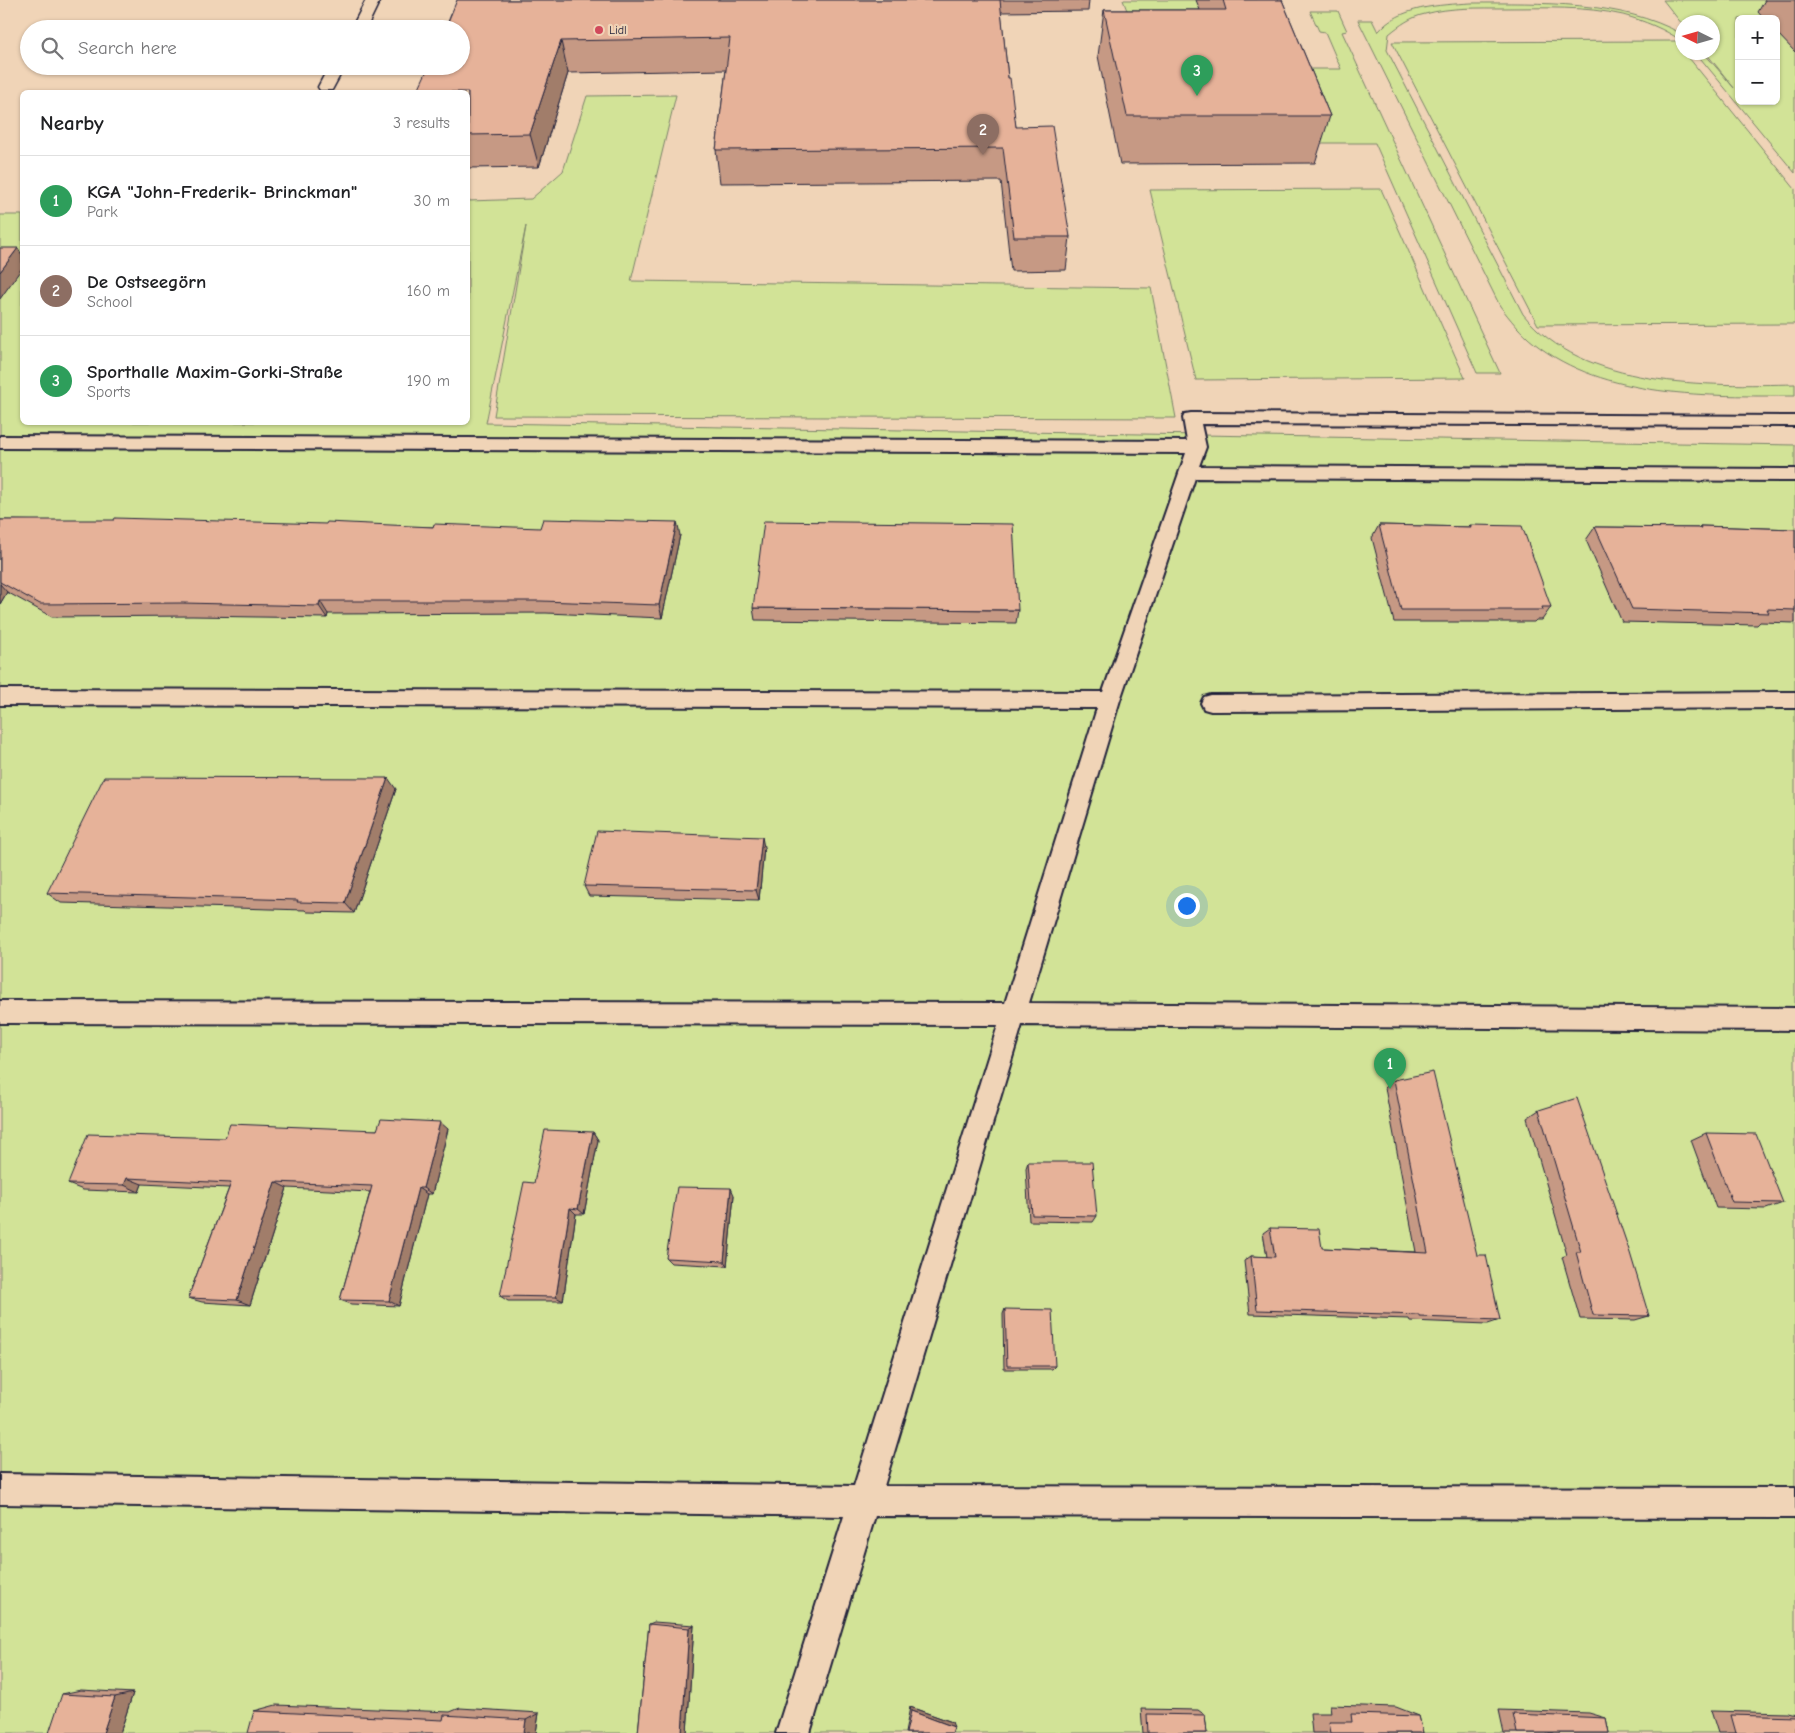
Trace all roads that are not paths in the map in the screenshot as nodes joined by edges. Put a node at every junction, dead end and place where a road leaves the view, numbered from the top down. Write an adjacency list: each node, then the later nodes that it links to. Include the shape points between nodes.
1 (373, 0): 2 (street)
2 (363, 20)
3 (332, 75): 4 (street)
4 (326, 87)
5 (1795, 422): 7 (lane, via 1191,418)
6 (0, 442): 7 (lane)
7 (1197, 448): 8 (lane)
8 (1190, 472): 9 (lane); 11 (lane)
9 (1795, 475)
10 (0, 697): 11 (lane)
11 (1110, 700): 15 (lane)
12 (1795, 700): 13 (lane)
13 (1211, 703)
14 (0, 1012): 15 (lane)
15 (1013, 1014): 16 (lane); 18 (lane)
16 (1795, 1019)
17 (0, 1489): 18 (lane)
18 (864, 1501): 19 (lane); 20 (lane)
19 (1795, 1503)
20 (793, 1733)

